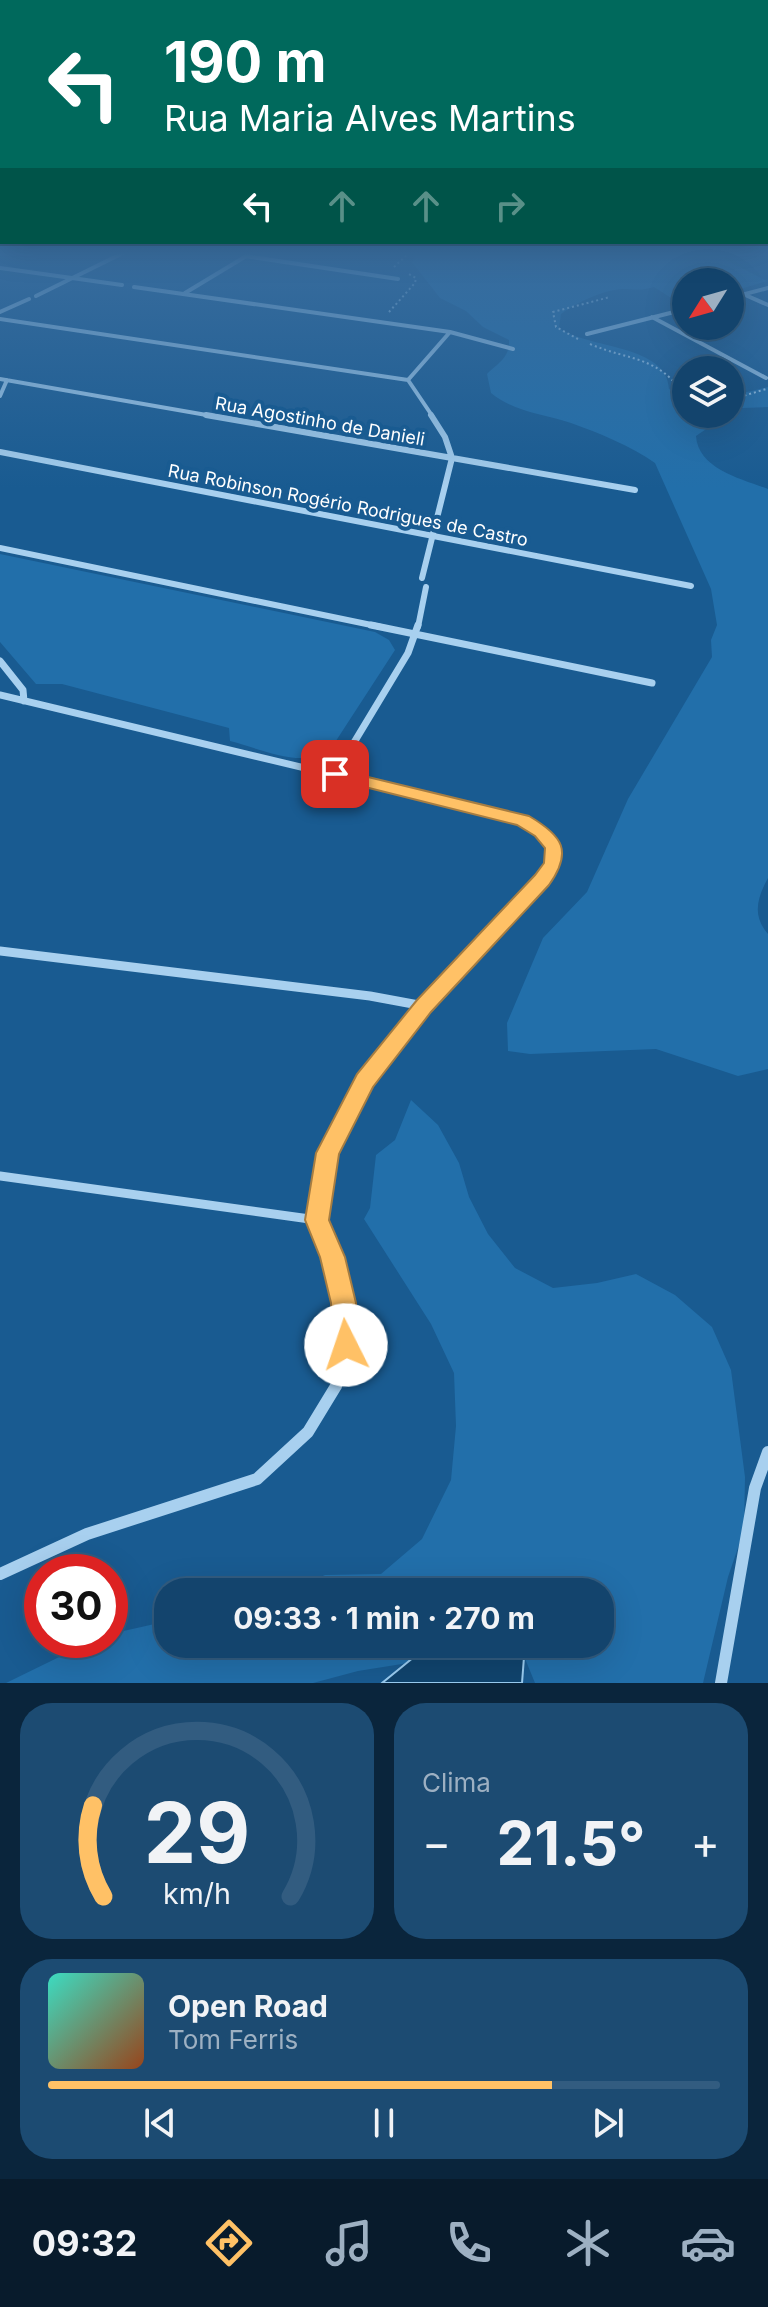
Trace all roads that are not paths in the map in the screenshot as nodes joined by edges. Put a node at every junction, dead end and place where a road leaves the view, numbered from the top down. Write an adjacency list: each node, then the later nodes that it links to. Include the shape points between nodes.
1 (77, 331): 10 (street)
2 (440, 331): 5 (street)
3 (600, 331): 6 (street)
4 (677, 331): 8 (street)
5 (450, 332): 7 (street); 10 (street)
6 (587, 334)
7 (513, 349)
8 (766, 378)
9 (3, 380): 11 (street); 13 (street, Rua Agostinho de Danieli)
10 (408, 380): 13 (street, via 450,441)
11 (0, 396)
12 (0, 452): 15 (street, Rua Robinson Rogério Rodrigues de Castro)
13 (452, 458): 14 (street, Rua Agostinho de Danieli); 15 (street)
14 (635, 490)
15 (432, 535): 17 (street); 18 (street, Rua Robinson Rogério Rodrigues de Castro)
16 (0, 548): 20 (street)
17 (422, 578)
18 (691, 586)
19 (426, 587): 20 (street)
20 (416, 635): 22 (street); 25 (street)
21 (0, 661): 24 (street, via 23,690)
22 (652, 683)
23 (0, 695): 24 (street)
24 (24, 701): 25 (street)
25 (335, 774): 27 (street, via 522,820 554,847 553,864 542,880)
26 (0, 951): 27 (street)
27 (424, 1006): 29 (street, via 365,1080 346,1113 327,1153)
28 (0, 1176): 29 (street)
29 (317, 1220): 31 (street, via 344,1303 346,1345 336,1386 308,1432 257,1479 87,1534)
30 (768, 1452): 32 (street, via 755,1488)
31 (0, 1574)
32 (721, 1683)

